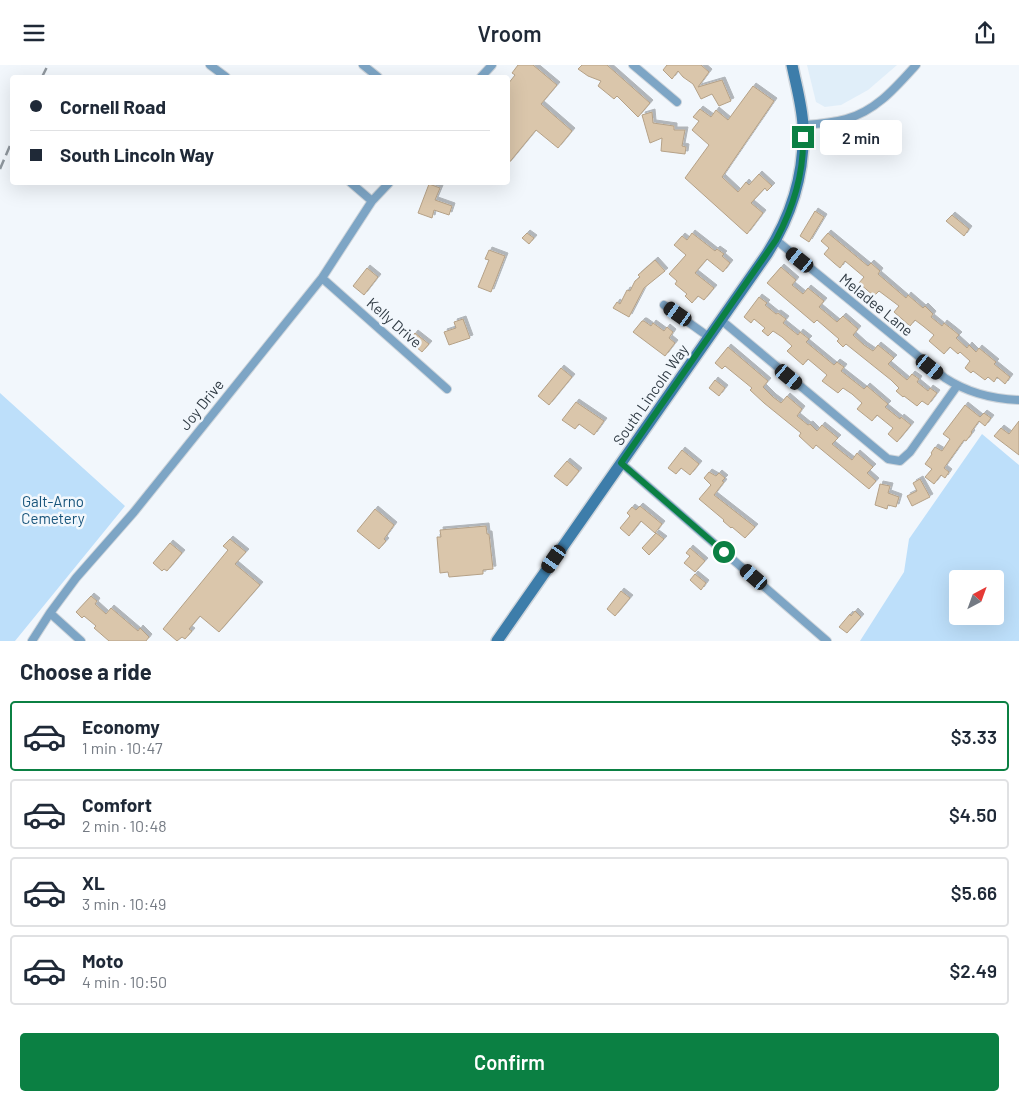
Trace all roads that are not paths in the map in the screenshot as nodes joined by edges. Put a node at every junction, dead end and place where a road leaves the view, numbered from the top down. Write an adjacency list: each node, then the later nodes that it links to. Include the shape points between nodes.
1 (210, 65): 7 (street)
2 (363, 65): 8 (street)
3 (492, 65): 9 (street)
4 (633, 65): 10 (street)
5 (792, 65): 11 (main road, South Lincoln Way)
6 (916, 65): 11 (street, via 891,92 868,110 846,119)
7 (223, 75)
8 (376, 75)
9 (483, 75)
10 (676, 102)
11 (803, 125): 15 (main road, South Lincoln Way, via 798,187)
12 (352, 185): 14 (street)
13 (387, 185): 14 (street, Joy Drive)
14 (372, 201): 16 (street, Joy Drive)
15 (776, 240): 18 (main road, South Lincoln Way); 20 (street, Meladee Lane)
16 (322, 278): 21 (street, Kelly Drive); 24 (street, Joy Drive)
17 (664, 305): 19 (street)
18 (721, 320): 19 (main road, South Lincoln Way); 20 (street, via 888,459 900,461 910,451)
19 (710, 337): 23 (main road, South Lincoln Way)
20 (957, 386): 22 (street, Meladee Lane, via 989,397)
21 (448, 389)
22 (1019, 399)
23 (621, 463): 27 (main road, South Lincoln Way); 28 (street)
24 (50, 613): 25 (street, Joy Drive); 26 (street)
25 (32, 641)
26 (81, 641)
27 (497, 641)
28 (827, 641)

